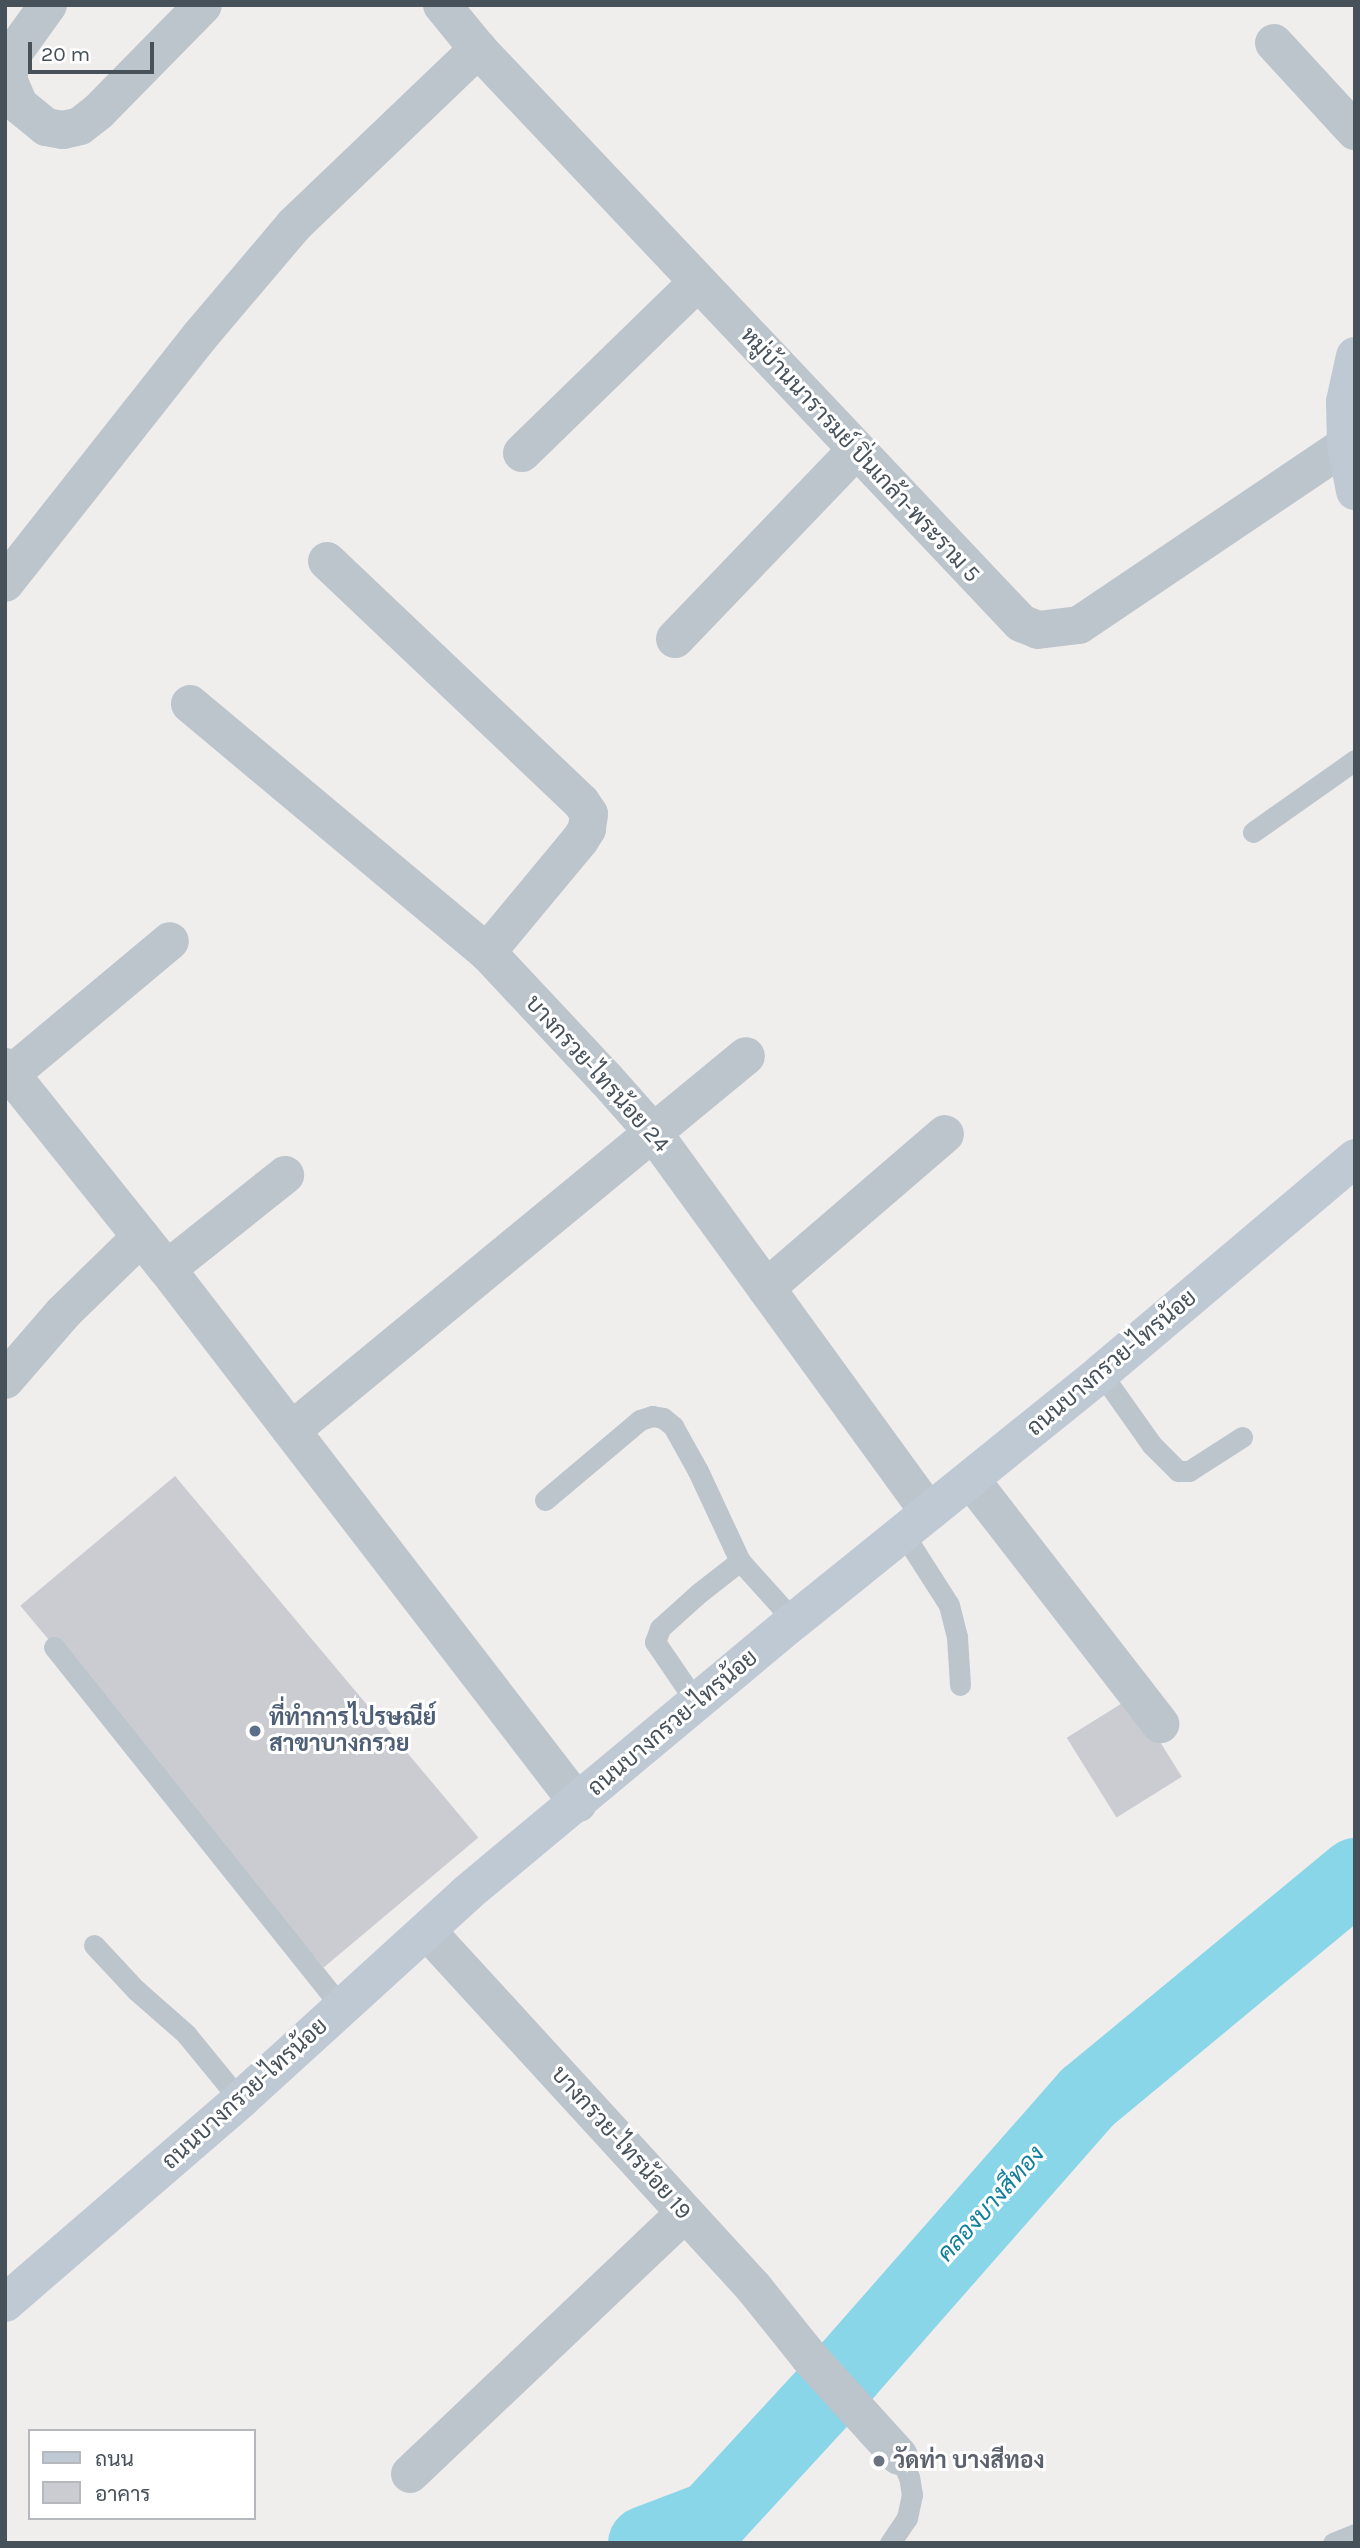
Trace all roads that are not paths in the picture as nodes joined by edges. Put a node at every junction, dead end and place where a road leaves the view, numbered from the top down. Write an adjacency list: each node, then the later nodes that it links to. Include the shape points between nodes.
1 (48, 5): 2 (street, via 12,55 8,79 19,105 46,127 63,130 80,126 99,111)
2 (203, 5)
3 (442, 5): 5 (street, หมู่บ้านนารารมย์ ปิ่นเกล้า-พระราม 5)
4 (1274, 43): 6 (street)
5 (478, 49): 7 (street, หมู่บ้านนารารมย์ ปิ่นเกล้า-พระราม 5); 14 (street, via 294,225)
6 (1355, 131)
7 (698, 282): 10 (street, หมู่บ้านนารารมย์ ปิ่นเกล้า-พระราม 5); 11 (street)
8 (1355, 356): 9 (main road, via 1345,402)
9 (1346, 445): 10 (street, หมู่บ้านนารารมย์ ปิ่นเกล้า-พระราม 5, via 1079,625 1038,630 1008,613); 12 (main road)
10 (856, 450): 15 (street)
11 (522, 453)
12 (1355, 491)
13 (327, 561): 20 (street, via 582,802 589,814 580,840)
14 (5, 583)
15 (675, 639)
16 (190, 704): 20 (street, บางกรวย-ไทรน้อย 24)
17 (1355, 760): 18 (lane)
18 (1253, 832)
19 (170, 941): 22 (street)
20 (487, 952): 23 (street, บางกรวย-ไทรน้อย 24)
21 (746, 1056): 23 (street)
22 (8, 1070): 27 (street)
23 (652, 1131): 29 (street, บางกรวย-ไทรน้อย 24); 32 (street)
24 (945, 1134): 29 (street)
25 (1355, 1158): 30 (main road, ถนนบางกรวย-ไทรน้อย)
26 (285, 1175): 28 (street)
27 (141, 1237): 28 (street); 31 (street, via 63,1313)
28 (167, 1269): 32 (street)
29 (766, 1288): 36 (street, บางกรวย-ไทรน้อย 24)
30 (1101, 1373): 33 (lane, via 1152,1446 1178,1471 1189,1471); 34 (main road, ถนนบางกรวย-ไทรน้อย)
31 (5, 1380)
32 (292, 1430): 43 (street)
33 (1242, 1437)
34 (971, 1480): 36 (main road, ถนนบางกรวย-ไทรน้อย); 42 (street)
35 (545, 1500): 37 (lane, via 640,1420 663,1418 673,1426 698,1471)
36 (916, 1522): 38 (main road, ถนนบางกรวย-ไทรน้อย); 40 (lane, via 949,1605 957,1637)
37 (740, 1561): 38 (lane); 41 (lane, via 660,1628 655,1642)
38 (794, 1621): 41 (main road, ถนนบางกรวย-ไทรน้อย)
39 (54, 1647): 46 (lane)
40 (960, 1685)
41 (696, 1702): 43 (main road, ถนนบางกรวย-ไทรน้อย)
42 (1160, 1724)
43 (578, 1803): 44 (main road, ถนนบางกรวย-ไทรน้อย)
44 (427, 1931): 46 (main road, ถนนบางกรวย-ไทรน้อย); 48 (street, บางกรวย-ไทรน้อย 19)
45 (94, 1945): 47 (lane, via 186,2034)
46 (342, 2008): 47 (main road, ถนนบางกรวย-ไทรน้อย)
47 (240, 2100): 49 (main road, ถนนบางกรวย-ไทรน้อย)
48 (685, 2213): 50 (street, บางกรวย-ไทรน้อย 19); 51 (street)
49 (5, 2304)
50 (899, 2456): 53 (lane, via 912,2494 907,2518)
51 (410, 2474)
52 (1355, 2534): 54 (lane)
53 (890, 2543)
54 (1333, 2543)

